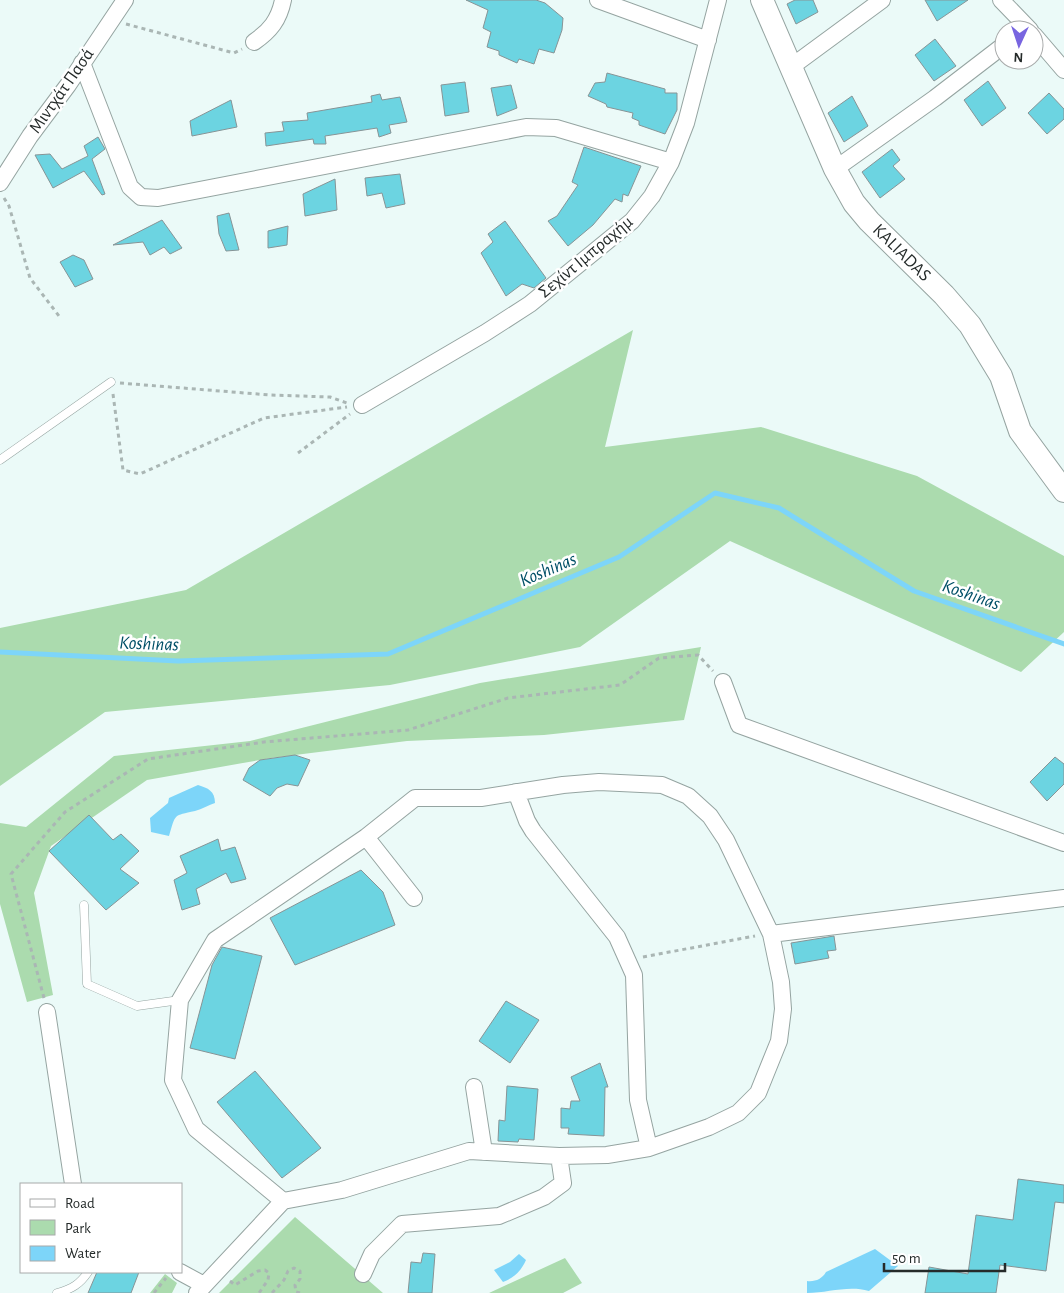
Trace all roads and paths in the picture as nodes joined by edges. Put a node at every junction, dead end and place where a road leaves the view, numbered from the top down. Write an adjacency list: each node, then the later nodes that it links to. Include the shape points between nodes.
1 (125, 0): 8 (street, Μιντχάτ Πασά)
2 (283, 0): 11 (street, via 280,15 272,27)
3 (598, 0): 10 (street)
4 (718, 0): 10 (street, Σεχίντ Ιμπραχήμ)
5 (762, 0): 15 (street, KALIADAS)
6 (882, 0): 15 (street)
7 (1001, 0): 9 (street)
8 (112, 20): 11 (path, via 234,53); 14 (street, Μιντχάτ Πασά)
9 (1020, 20)
10 (708, 40): 17 (street, Σεχίντ Ιμπραχήμ, via 686,123)
11 (254, 42)
12 (1044, 47): 16 (street)
13 (994, 53): 18 (street)
14 (82, 63): 17 (street, via 130,187 141,197 158,198 526,127 556,128); 19 (street, Μιντχάτ Πασά)
15 (791, 67): 18 (street, KALIADAS)
16 (1064, 70)
17 (671, 162): 23 (street, Σεχίντ Ιμπραχήμ, via 652,196 632,221 530,304)
18 (835, 169): 26 (street, KALIADAS, via 869,222 970,325 1001,376 1020,431)
19 (0, 183)
20 (0, 191): 21 (path, via 9,206 30,278)
21 (59, 316)
22 (111, 382): 22 (path, via 123,470 140,474 264,418 355,406 330,397); 25 (lane)
23 (362, 405): 24 (path)
24 (298, 453)
25 (0, 460)
26 (1064, 490)
27 (723, 682): 30 (street, via 739,725); 37 (path, via 698,655 659,658 620,685 508,698 408,730 264,742 148,759 65,812 12,874)
28 (516, 792): 29 (street, via 481,798 415,798); 34 (street, via 563,785 633,782 662,785 688,796 710,816 726,840); 35 (street, via 526,821 604,918)
29 (366, 837): 31 (street); 36 (street, via 215,940)
30 (1064, 843)
31 (414, 898)
32 (1064, 898): 34 (street)
33 (84, 904): 36 (lane, via 87,984 136,1006)
34 (771, 934): 35 (path); 39 (street, via 783,1009 779,1041 758,1093 738,1113)
35 (628, 960): 39 (street, via 634,975 638,1100)
36 (180, 1000): 43 (street, via 173,1080 196,1128)
37 (47, 1012): 42 (street)
38 (474, 1087): 40 (street)
39 (649, 1148): 41 (street, via 607,1155)
40 (484, 1152): 41 (street); 43 (street, via 469,1151 342,1190)
41 (559, 1156): 48 (street, via 563,1183 544,1197 499,1216 402,1224 372,1254)
42 (73, 1183)
43 (283, 1201): 44 (street)
44 (218, 1270): 49 (street); 52 (path, via 235,1285 265,1270 269,1273 268,1280)
45 (87, 1273): 50 (lane, via 82,1282)
46 (170, 1273): 51 (path)
47 (181, 1273): 49 (street)
48 (363, 1274)
49 (201, 1289)
50 (57, 1293)
51 (154, 1293)
52 (258, 1293)
53 (272, 1293): 54 (path, via 288,1271 294,1268 300,1271 300,1279 295,1285 296,1292)
54 (300, 1293)

